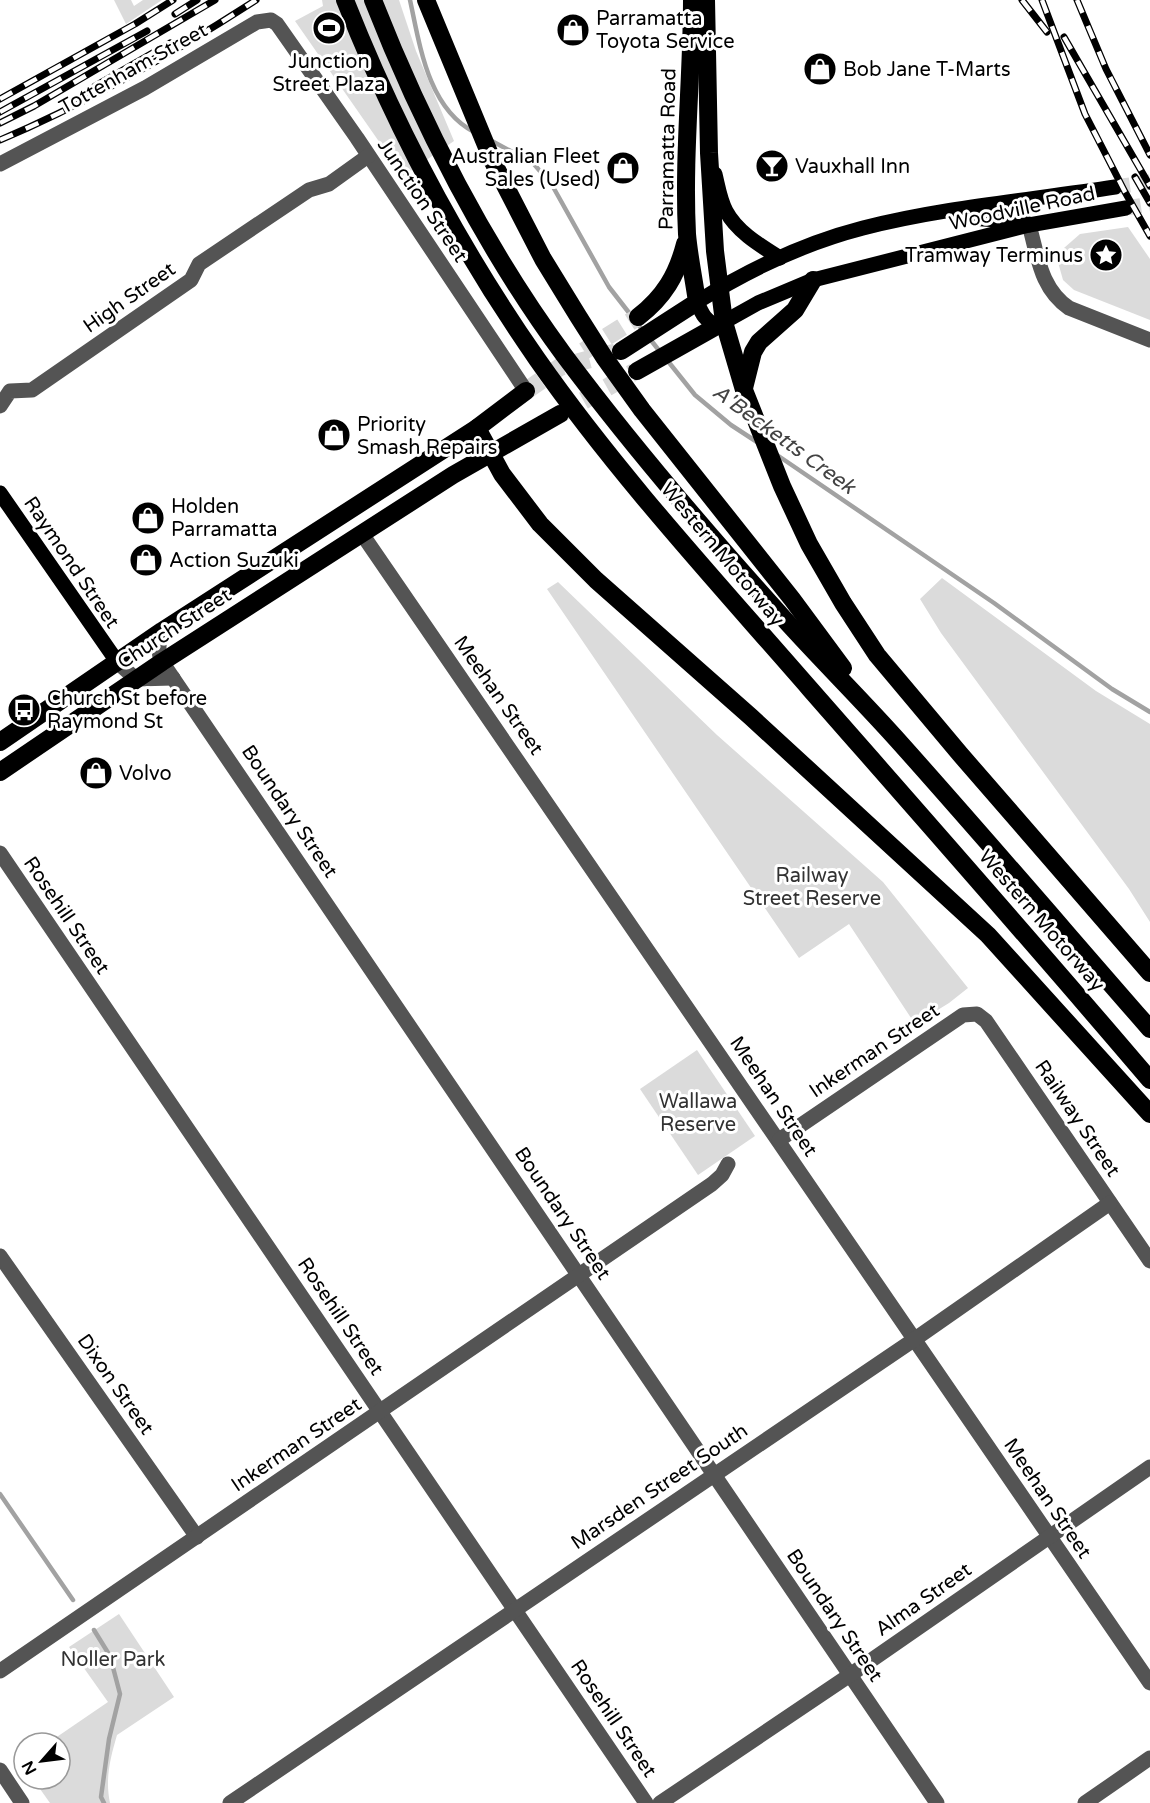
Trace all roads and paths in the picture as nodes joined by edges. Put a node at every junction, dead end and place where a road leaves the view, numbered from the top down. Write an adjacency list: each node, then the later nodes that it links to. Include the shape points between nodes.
1 (345, 0): 44 (highway, Western Motorway, via 386,99 443,210 538,361 756,628)
2 (373, 0): 38 (highway, Western Motorway, via 420,110 497,252 564,354 777,611)
3 (426, 0): 38 (highway, Western Motorway, via 493,162 543,259 604,357)
4 (692, 0): 14 (highway, Parramatta Road)
5 (706, 0): 7 (highway, Parramatta Road)
6 (282, 33): 8 (street, Junction Street); 9 (street, Tottenham Street, via 272,20 256,22 145,88)
7 (709, 153): 15 (main road, via 726,210 744,233); 17 (highway, Parramatta Road)
8 (368, 156): 25 (street, Junction Street); 26 (street, High Street, via 329,184 309,190 199,264 191,280 32,390 10,392)
9 (0, 164)
10 (1115, 187): 12 (main road, Woodville Road)
11 (1126, 208): 13 (main road, Woodville Road)
12 (930, 215): 13 (main road, via 997,220 1019,217); 15 (main road, Woodville Road, via 836,236)
13 (1029, 225): 16 (main road, Woodville Road); 21 (street, via 1045,284 1059,302)
14 (687, 236): 18 (highway, Parramatta Road); 19 (highway, via 680,265 656,303)
15 (780, 258): 17 (main road, Woodville Road)
16 (813, 280): 20 (main road, Woodville Road); 24 (highway, via 795,310 756,347)
17 (720, 288): 18 (main road); 20 (highway, Parramatta Road)
18 (697, 302): 20 (main road, Parramatta Road, via 709,322); 22 (highway)
19 (638, 317)
20 (721, 324): 23 (highway); 24 (highway)
21 (1150, 340)
22 (621, 351)
23 (637, 371)
24 (744, 390): 41 (highway, via 809,544 877,656)
25 (526, 391): 28 (highway, Church Street)
26 (0, 406)
27 (560, 414): 29 (highway, Church Street)
28 (477, 428): 29 (highway); 32 (highway, Church Street)
29 (490, 452): 31 (highway, Church Street); 45 (highway, via 540,524 596,580 988,935)
30 (0, 493): 34 (main road, Raymond Street)
31 (362, 534): 33 (highway, Church Street); 46 (street, Meehan Street)
32 (162, 631): 33 (street); 34 (highway, Church Street)
33 (162, 662): 35 (street, Boundary Street); 36 (highway, Church Street)
34 (118, 663): 36 (street, Raymond Street); 37 (highway, Church Street)
35 (173, 678): 36 (street); 51 (street, Boundary Street)
36 (136, 679): 39 (highway, Church Street)
37 (0, 742)
38 (900, 743): 43 (highway, Western Motorway)
39 (0, 772)
40 (0, 853): 53 (street, Rosehill Street)
41 (1150, 973)
42 (963, 1015): 46 (street, Inkerman Street); 48 (street, Railway Street, via 977,1014 986,1021)
43 (1150, 1029)
44 (1150, 1080)
45 (1150, 1114)
46 (779, 1140): 52 (street, Meehan Street)
47 (729, 1164): 51 (street, Inkerman Street, via 712,1184)
48 (1110, 1203): 50 (street, Railway Street); 52 (street, Marsden Street South)
49 (0, 1256): 56 (street, Dixon Street)
50 (1150, 1261)
51 (580, 1275): 53 (street, Inkerman Street); 55 (street, Boundary Street)
52 (915, 1339): 55 (street, Marsden Street South); 57 (street, Meehan Street)
53 (380, 1412): 56 (street, Inkerman Street); 58 (street, Rosehill Street)
54 (1150, 1467): 57 (street, Alma Street)
55 (714, 1474): 58 (street, Marsden Street South); 60 (street, Boundary Street)
56 (197, 1537): 59 (street, Inkerman Street)
57 (1049, 1537): 60 (street, Alma Street); 61 (street, Meehan Street)
58 (515, 1610): 65 (street, Marsden Street South); 66 (street, Rosehill Street)
59 (0, 1671)
60 (850, 1675): 67 (street, Alma Street); 68 (street, Boundary Street)
61 (1150, 1683)
62 (1150, 1758): 69 (street)
63 (0, 1770): 64 (street)
64 (22, 1803)
65 (230, 1803)
66 (646, 1803)
67 (660, 1803)
68 (937, 1803)
69 (1084, 1803)

